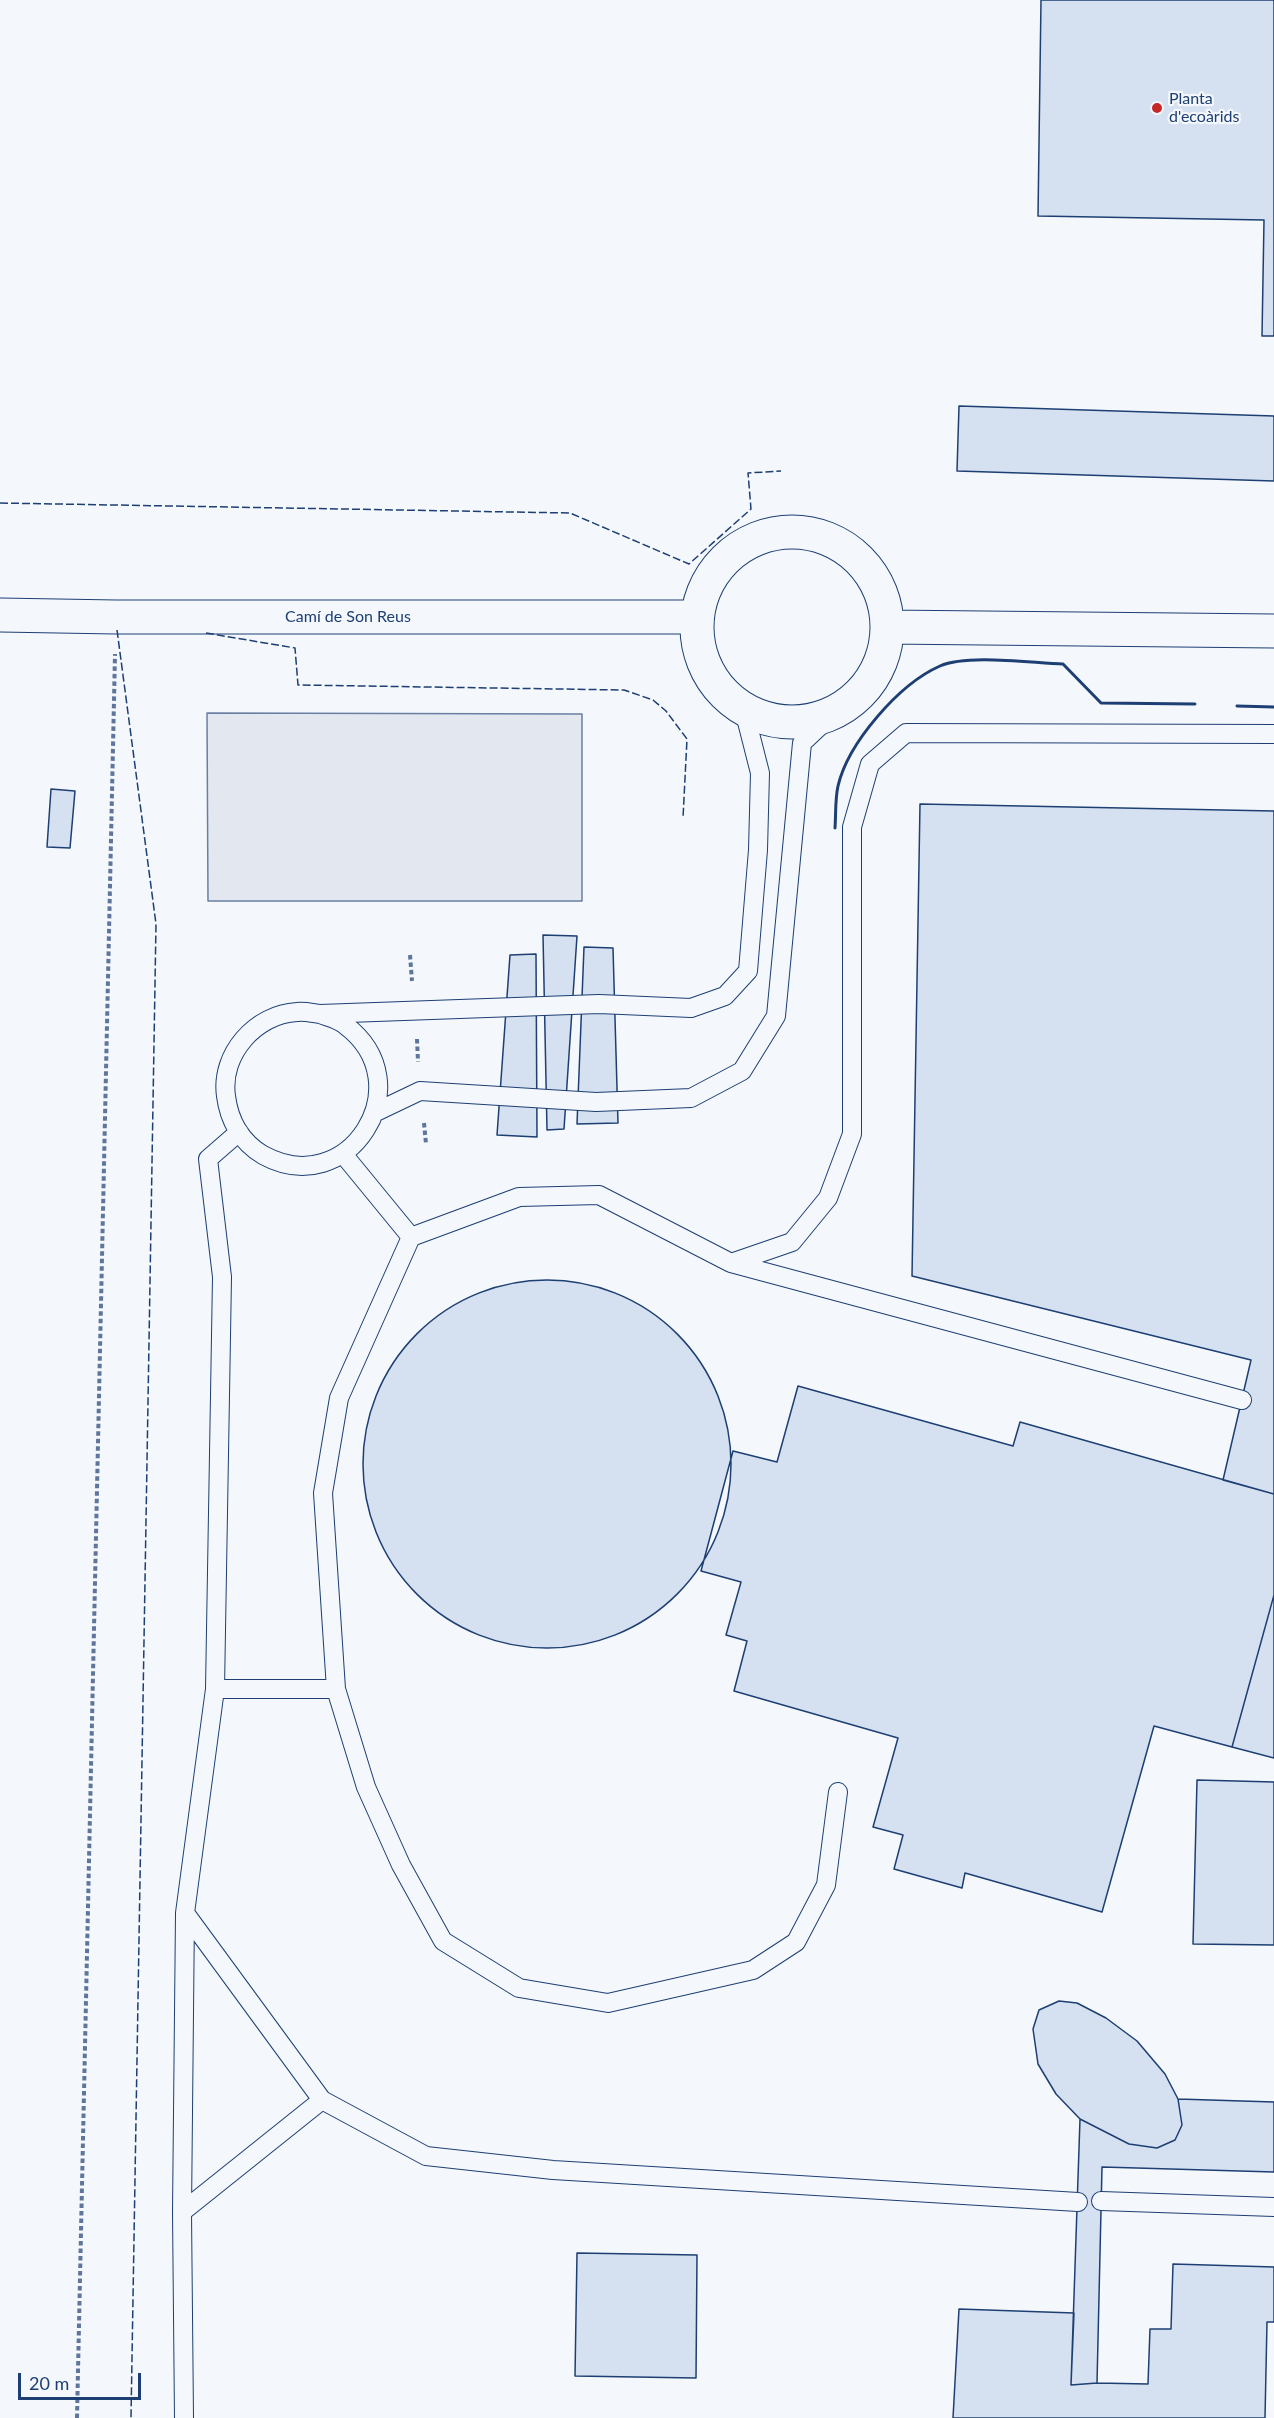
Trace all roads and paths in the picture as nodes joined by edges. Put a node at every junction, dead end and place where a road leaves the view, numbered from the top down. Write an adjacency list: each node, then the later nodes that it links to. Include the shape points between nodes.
1 (0, 615): 2 (street, Camí de Son Reus)
2 (116, 617): 3 (street, Camí de Son Reus); 29 (path)
3 (697, 617): 4 (street, via 704,589 720,565 741,546 768,535 807,533 833,542 855,556 872,577 883,601); 6 (street, via 698,645 707,671 723,693)
4 (887, 627): 5 (street); 7 (street, via 884,653 873,677 857,697)
5 (1274, 631)
6 (744, 710): 7 (street, via 774,721 806,722); 10 (lane, via 760,773 758,850 748,971 725,996 691,1008 599,1004)
7 (835, 712): 12 (lane, via 802,743 776,1016 742,1071 691,1098 596,1102)
8 (1274, 734): 18 (lane, via 906,733 870,764 852,827 852,1134 828,1198 792,1242)
9 (410, 955): 10 (path)
10 (414, 1010): 11 (lane); 12 (path)
11 (320, 1014): 13 (lane, via 343,1023 362,1040 374,1062 379,1087); 14 (lane, via 297,1012 274,1017 254,1028 238,1045 228,1066 225,1089 228,1112)
12 (420, 1091): 13 (lane); 15 (path)
13 (376, 1112): 16 (lane, via 363,1136)
14 (238, 1132): 16 (lane, via 254,1150 275,1161 298,1166 322,1163); 20 (lane, via 208,1159 222,1277)
15 (426, 1144)
16 (343, 1154): 17 (lane)
17 (411, 1237): 18 (lane, via 519,1197 599,1195); 21 (lane, via 339,1398 322,1493)
18 (731, 1263): 19 (lane)
19 (1242, 1400)
20 (215, 1689): 21 (lane); 23 (lane)
21 (336, 1689): 22 (lane, via 366,1787 401,1865 443,1941 519,1988 608,2003 753,1970 796,1942 826,1885)
22 (838, 1792)
23 (185, 1913): 24 (lane); 28 (lane)
24 (322, 2100): 26 (lane, via 426,2156 553,2170); 28 (lane)
25 (1101, 2201): 27 (lane)
26 (1078, 2202)
27 (1274, 2207)
28 (182, 2212): 30 (lane)
29 (77, 2418)
30 (184, 2418)

